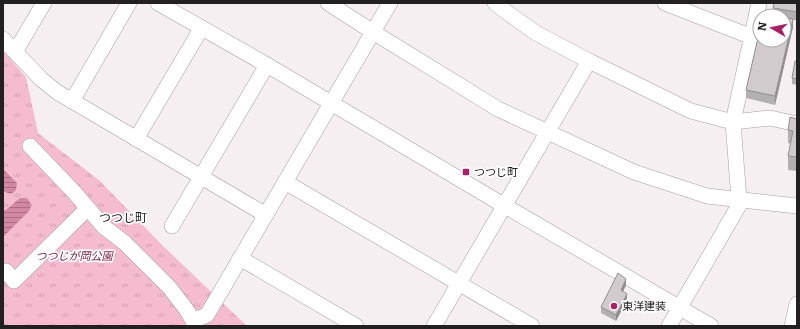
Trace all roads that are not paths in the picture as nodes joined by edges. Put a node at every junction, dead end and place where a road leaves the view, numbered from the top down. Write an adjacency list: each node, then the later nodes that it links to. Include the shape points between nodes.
1 (44, 3): 12 (street)
2 (129, 3): 15 (street)
3 (158, 3): 8 (street)
4 (328, 3): 9 (street)
5 (390, 3): 9 (street)
6 (495, 3): 13 (street, via 536,32)
7 (665, 3): 10 (street)
8 (201, 29): 14 (street); 20 (street)
9 (373, 32): 16 (street); 19 (street, via 498,109)
10 (752, 37): 17 (street)
11 (3, 39): 12 (street)
12 (15, 52): 15 (street, via 41,79)
13 (589, 61): 17 (street, via 691,111); 19 (street)
14 (267, 65): 16 (street); 22 (street)
15 (72, 101): 20 (street)
16 (331, 102): 23 (street); 25 (street)
17 (733, 122): 18 (street, via 770,118); 24 (street)
18 (797, 124)
19 (548, 132): 24 (street, via 634,172 707,196); 25 (street)
20 (136, 139): 22 (street)
21 (30, 146): 27 (street)
22 (200, 177): 28 (street); 29 (street)
23 (286, 182): 28 (street); 32 (street)
24 (741, 200): 26 (street); 34 (street)
25 (505, 206): 32 (street); 34 (street)
26 (797, 206)
27 (88, 208): 31 (street, via 14,281 6,271); 35 (street, via 104,227 125,243 169,287)
28 (266, 215): 30 (street)
29 (172, 226)
30 (240, 258): 35 (street, via 207,315); 36 (street)
31 (3, 274)
32 (460, 284): 37 (street); 38 (street)
33 (797, 304): 41 (street)
34 (680, 308): 39 (street); 40 (street)
35 (195, 323)
36 (356, 326)
37 (434, 326)
38 (532, 326)
39 (669, 326)
40 (711, 326)
41 (792, 326)

